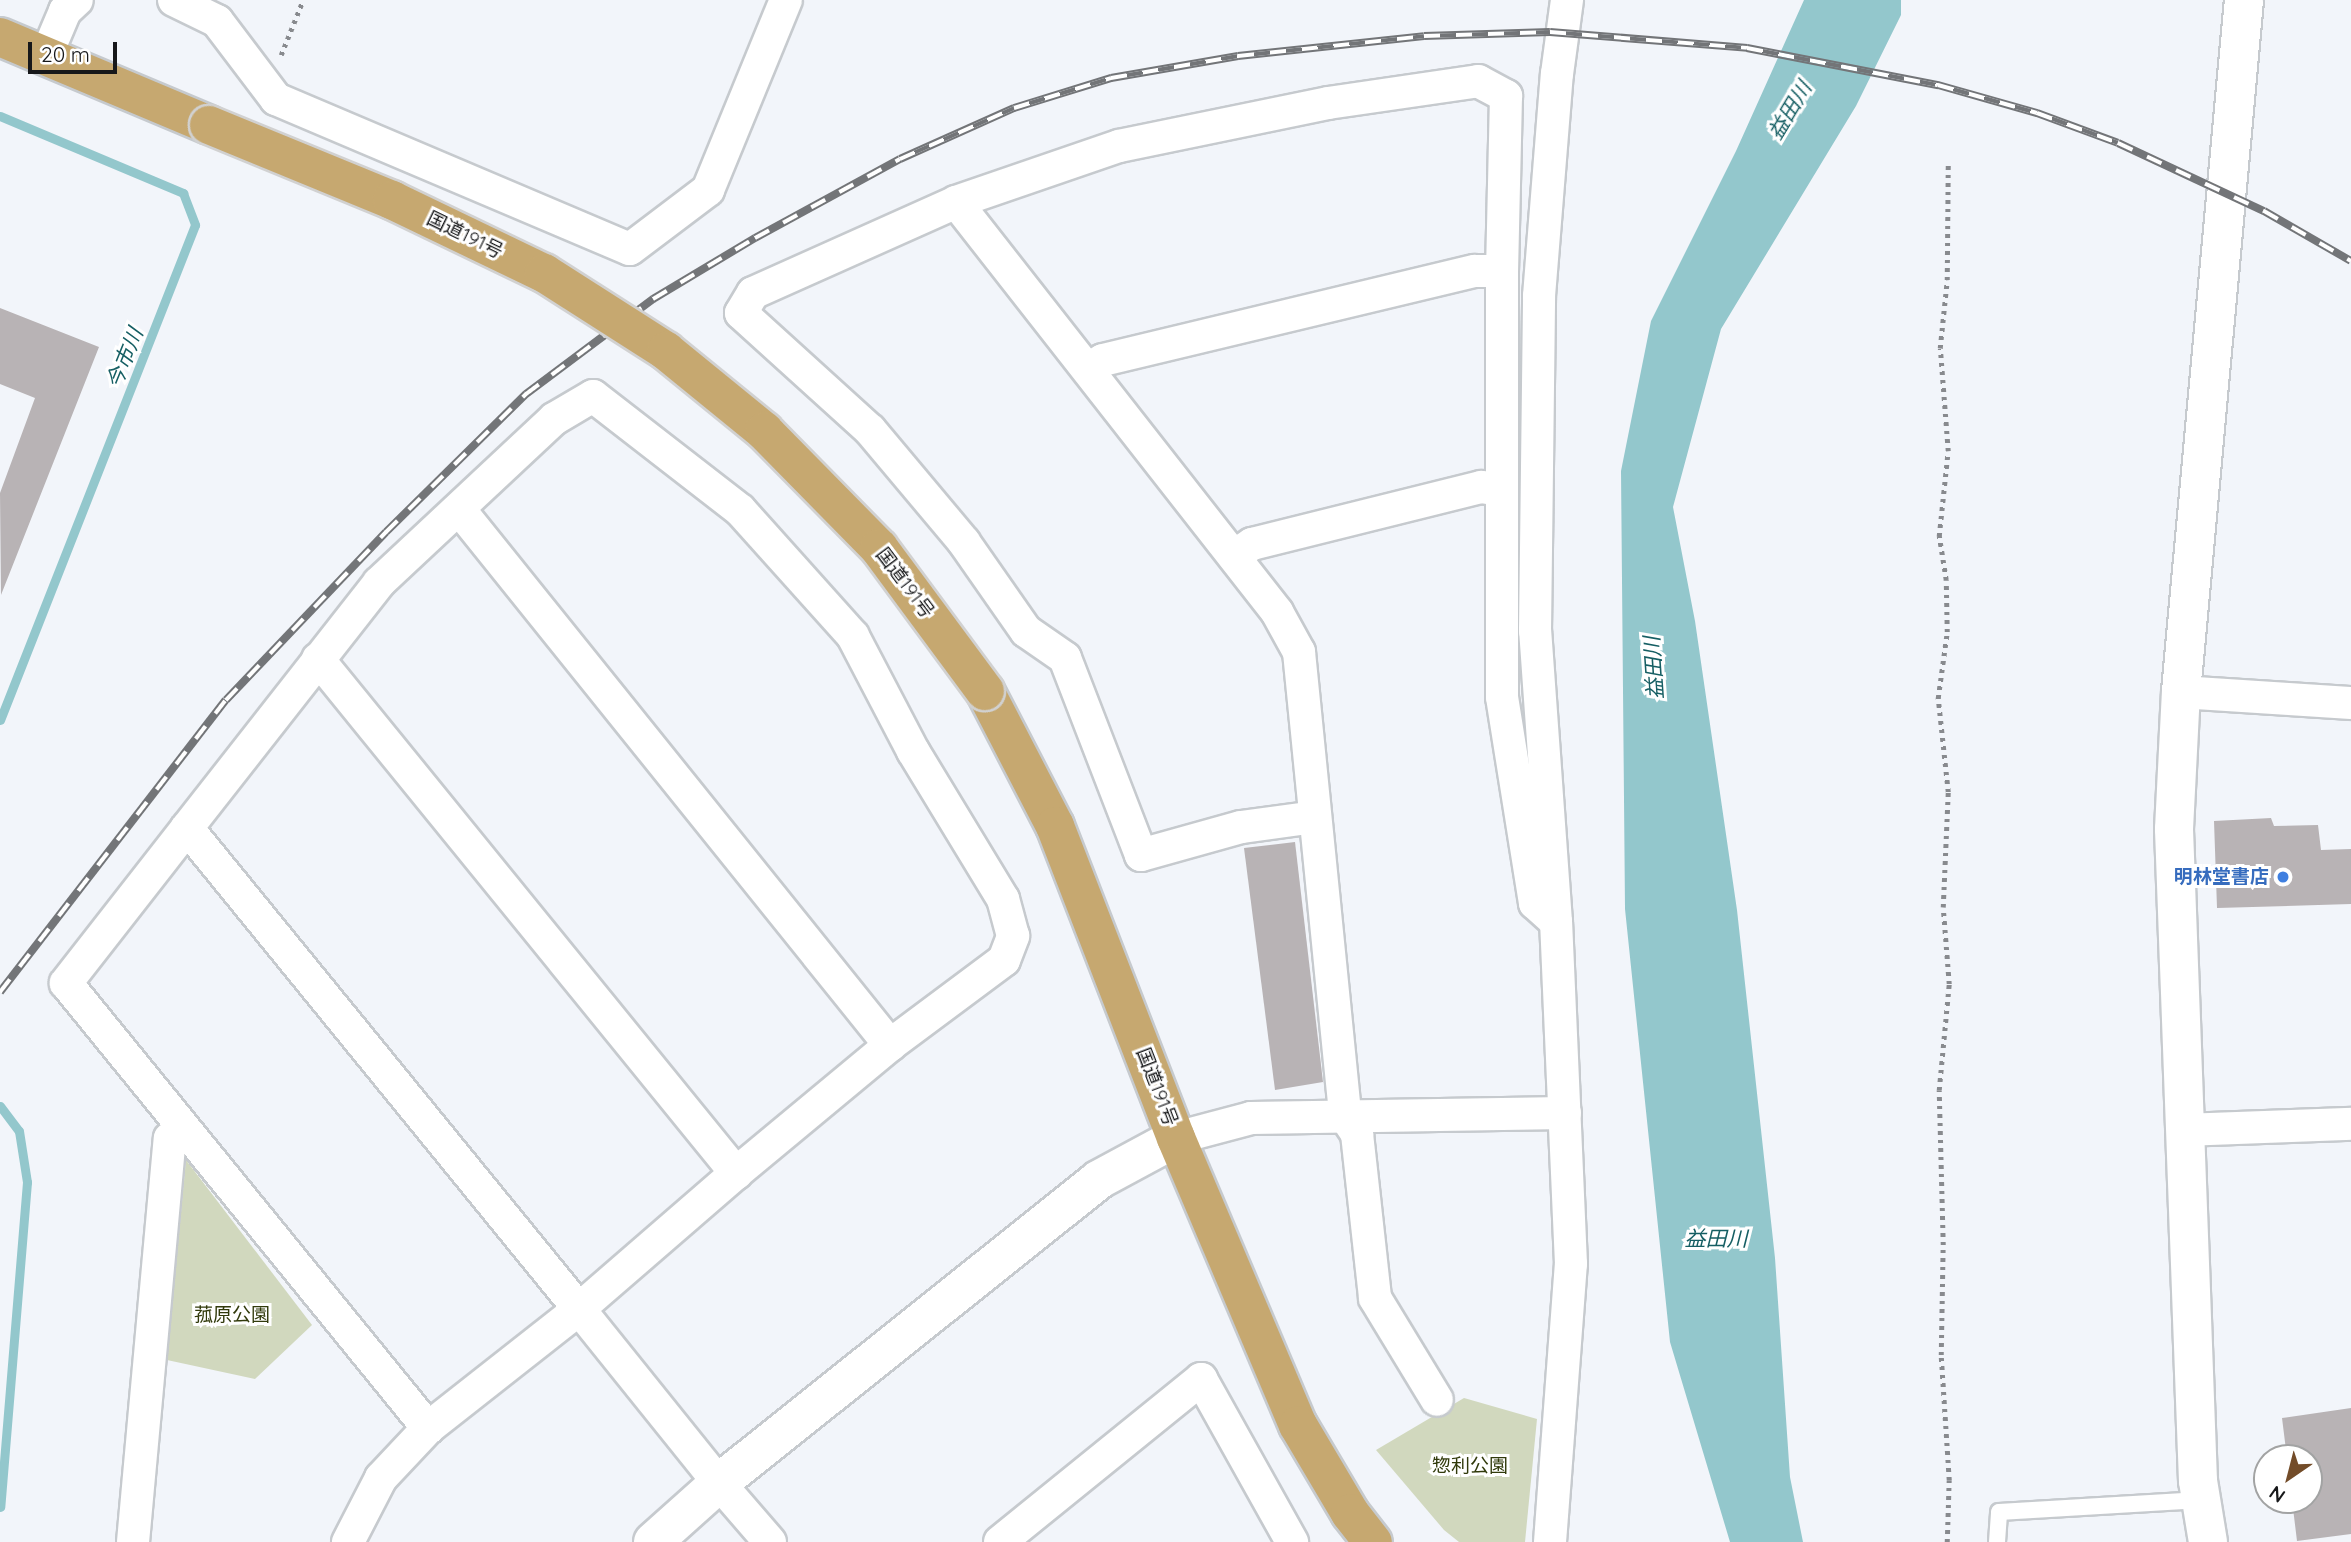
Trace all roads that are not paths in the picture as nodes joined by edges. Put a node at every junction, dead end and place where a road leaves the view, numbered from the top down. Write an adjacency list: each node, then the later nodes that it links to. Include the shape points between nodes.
1 (77, 0): 7 (street, via 65,11)
2 (174, 0): 3 (street, via 217,21 276,99 630,249 708,190)
3 (786, 0)
4 (1567, 0): 19 (street, via 1539,296 1535,631)
5 (2244, 0): 15 (street)
6 (0, 37): 7 (highway, 国道191号)
7 (46, 56): 26 (highway, 国道191号, bridge, via 392,200 544,273 666,351 764,431 879,548 985,691 1055,826)
8 (956, 202): 9 (street, via 1119,146 1328,103 1478,81 1506,96); 10 (street); 17 (street, via 753,293 741,313 870,430 964,542 1026,631 1065,658 1141,855 1241,827)
9 (1502, 271): 10 (street, via 1475,271 1103,360); 11 (street)
10 (1088, 369): 13 (street)
11 (1500, 490): 13 (street, via 1467,490 1252,544); 19 (street, via 1502,697 1535,903)
12 (459, 509): 14 (street, via 379,583); 20 (street); 20 (street, via 554,419 593,396 740,510 853,636 914,751 1003,899 1013,936 1004,960)
13 (1234, 556): 17 (street, via 1278,612 1299,652)
14 (318, 659): 18 (street); 27 (street)
15 (2181, 692): 16 (street); 25 (street, via 2174,829)
16 (2351, 703)
17 (1315, 817): 22 (street)
18 (187, 828): 24 (street, via 66,983); 28 (street)
19 (1556, 922): 21 (street)
20 (890, 1045): 27 (street)
21 (1565, 1113): 22 (street); 40 (street, via 1571,1264)
22 (1345, 1116): 26 (street, via 1251,1118); 29 (street, via 1357,1134 1376,1298)
23 (2351, 1124): 25 (street)
24 (181, 1127): 30 (street); 34 (street, via 170,1139)
25 (2185, 1130): 32 (street)
26 (1176, 1138): 31 (street, via 1098,1180); 39 (highway, 国道191号, via 1298,1424 1350,1513)
27 (736, 1173): 28 (street)
28 (579, 1309): 30 (street); 31 (street)
29 (1437, 1399)
30 (428, 1428): 35 (street, via 381,1478)
31 (719, 1483): 36 (street); 37 (street)
32 (2201, 1500): 41 (lane, via 1999,1512); 42 (street)
33 (1018, 1537): 38 (street, via 1201,1378)
34 (133, 1542)
35 (348, 1542)
36 (653, 1542)
37 (770, 1542)
38 (1292, 1542)
39 (1373, 1542)
40 (1550, 1542)
41 (1997, 1542)
42 (2208, 1542)

